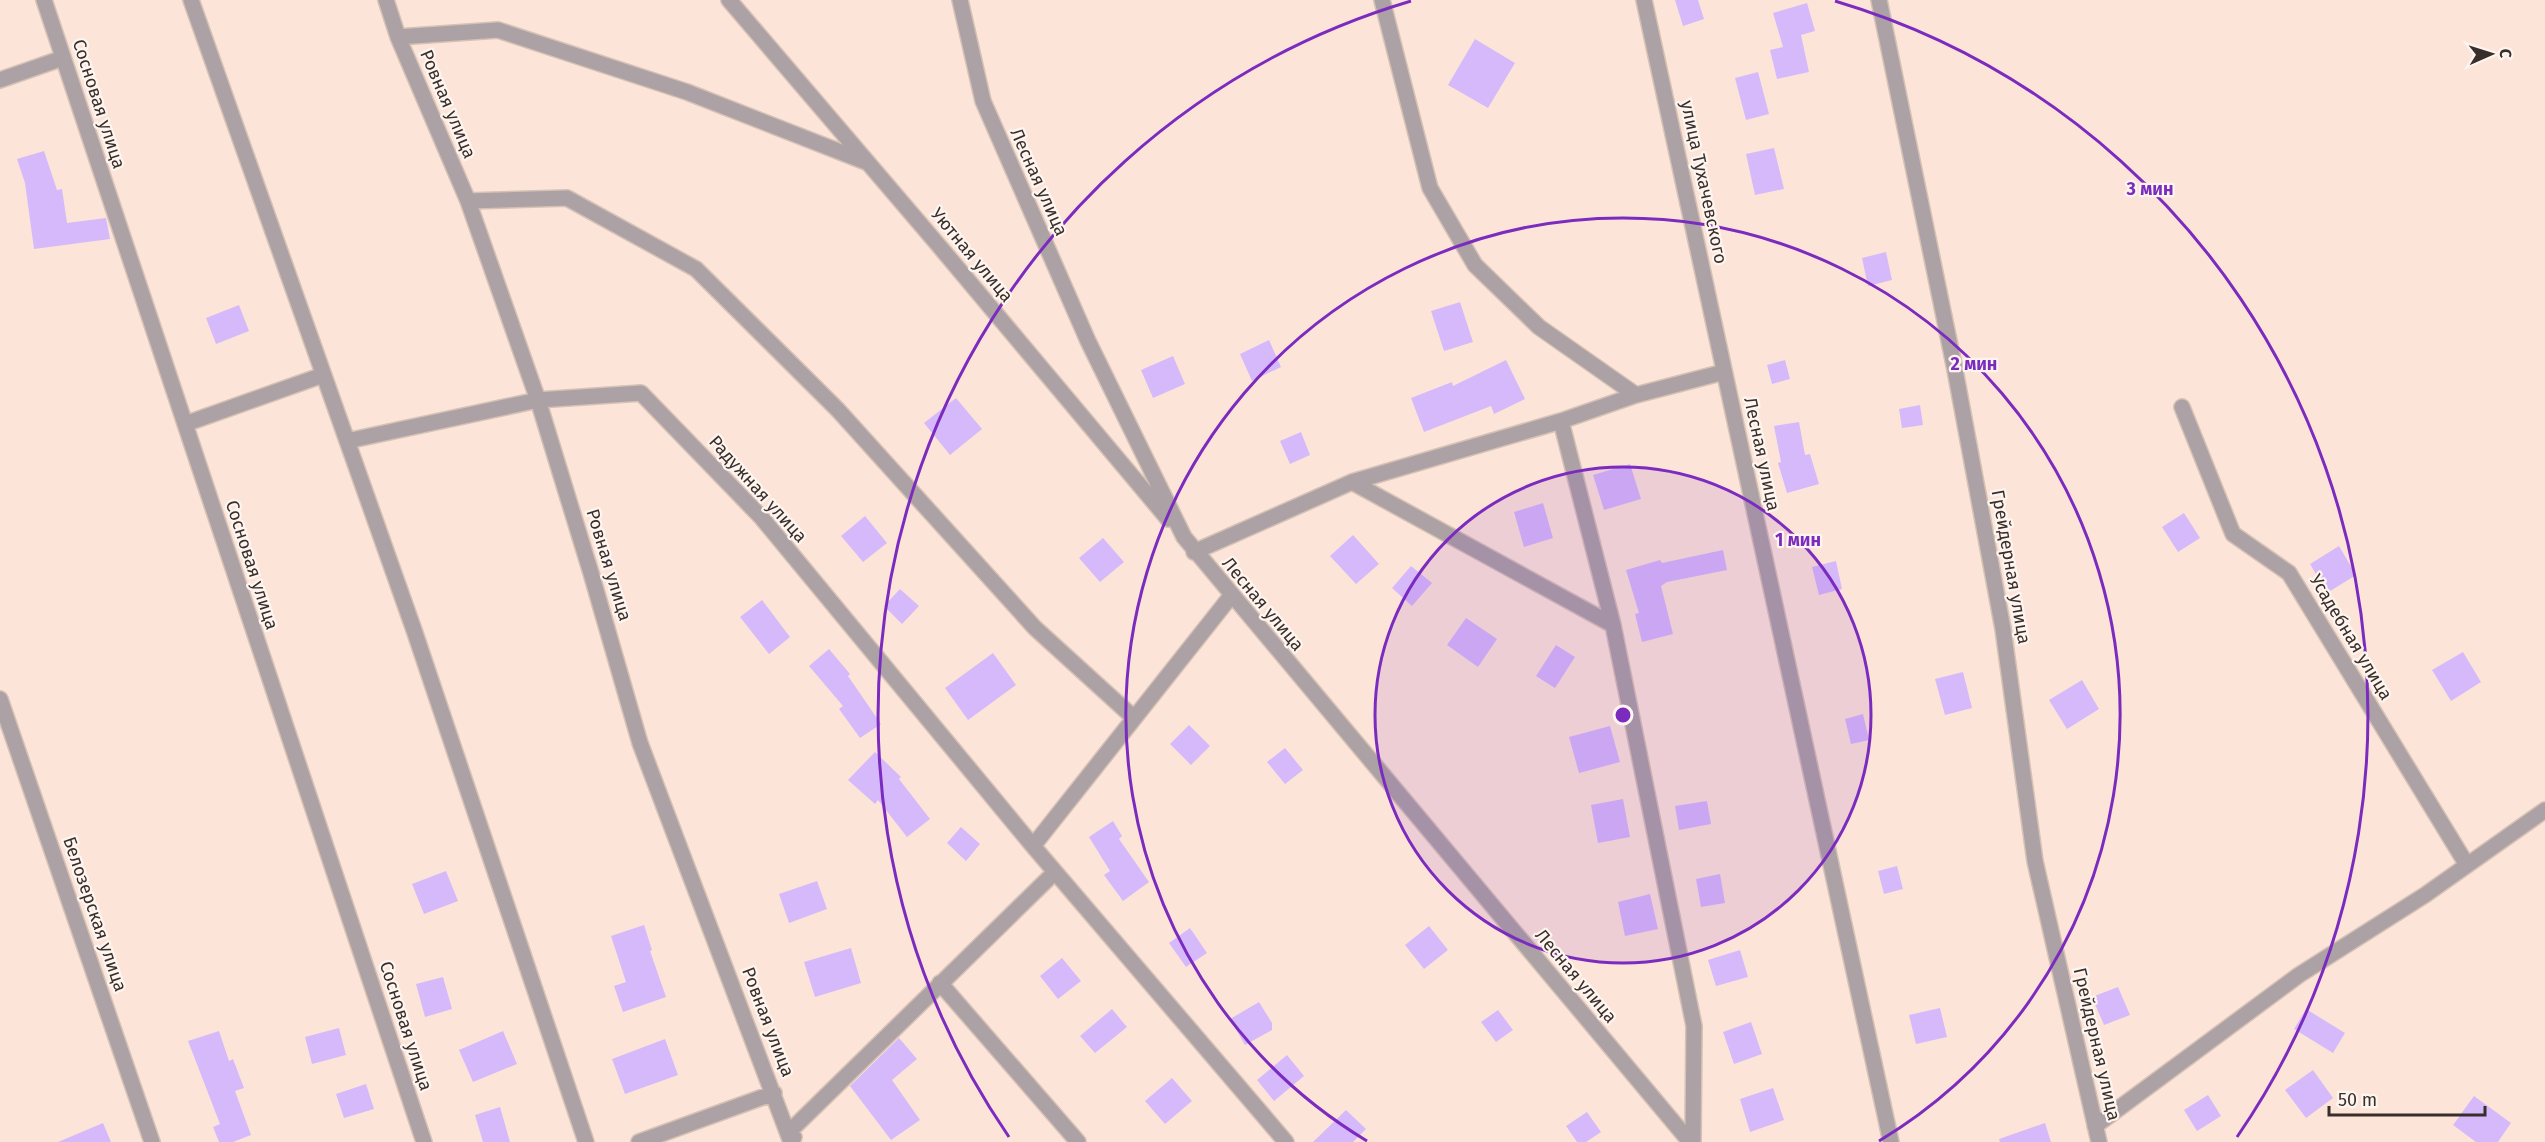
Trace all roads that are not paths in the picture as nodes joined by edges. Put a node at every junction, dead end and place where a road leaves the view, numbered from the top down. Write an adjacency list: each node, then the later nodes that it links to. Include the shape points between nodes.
1 (44, 0): 10 (street, Сосновая улица)
2 (191, 0): 15 (street)
3 (386, 0): 9 (street, Ровная улица)
4 (729, 0): 12 (street, Уютная улица)
5 (960, 0): 23 (street, Лесная улица, via 983,101 1088,341)
6 (1382, 0): 16 (street, via 1430,188 1474,265 1539,327)
7 (1644, 0): 14 (street, улица Тухачевского)
8 (1879, 0): 35 (street, Грейдерная улица, via 1955,370 1996,594 2035,861)
9 (398, 37): 12 (street, via 498,30 687,92); 13 (street, Ровная улица)
10 (63, 58): 11 (street); 20 (street, Сосновая улица)
11 (0, 80)
12 (868, 163): 23 (street, Уютная улица)
13 (468, 201): 17 (street, Ровная улица); 28 (street, via 567,198 696,269 838,410 1035,628)
14 (1724, 372): 16 (street); 44 (street, Лесная улица)
15 (323, 375): 20 (street); 21 (street)
16 (1636, 395): 19 (street)
17 (538, 400): 21 (street, Радужная улица); 30 (street, Радужная улица, via 642,393 761,517); 34 (street, Ровная улица, via 640,743)
18 (2182, 407): 31 (street, Усадебная улица, via 2233,534 2289,573)
19 (1561, 421): 22 (street); 26 (street)
20 (185, 424): 38 (street, Сосновая улица)
21 (347, 441): 39 (street)
22 (1352, 482): 24 (street); 26 (street)
23 (1184, 537): 24 (street, Лесная улица)
24 (1194, 552): 25 (street, Лесная улица)
25 (1230, 596): 28 (street); 43 (street, Лесная улица)
26 (1613, 626): 43 (street, via 1694,1026)
27 (0, 699): 37 (street, Белозерская улица)
28 (1134, 718): 30 (street)
29 (2545, 810): 31 (street)
30 (1033, 846): 32 (street)
31 (2468, 865): 35 (street, via 2299,975)
32 (1055, 872): 33 (street); 42 (street)
33 (940, 983): 36 (street); 41 (street)
34 (774, 1093): 36 (street, Ровная улица); 40 (street)
35 (2095, 1126): 45 (street, Грейдерная улица)
36 (793, 1139)
37 (152, 1142)
38 (424, 1142)
39 (586, 1142)
40 (639, 1142)
41 (1078, 1142)
42 (1286, 1142)
43 (1691, 1142)
44 (1891, 1142)
45 (2099, 1142)

